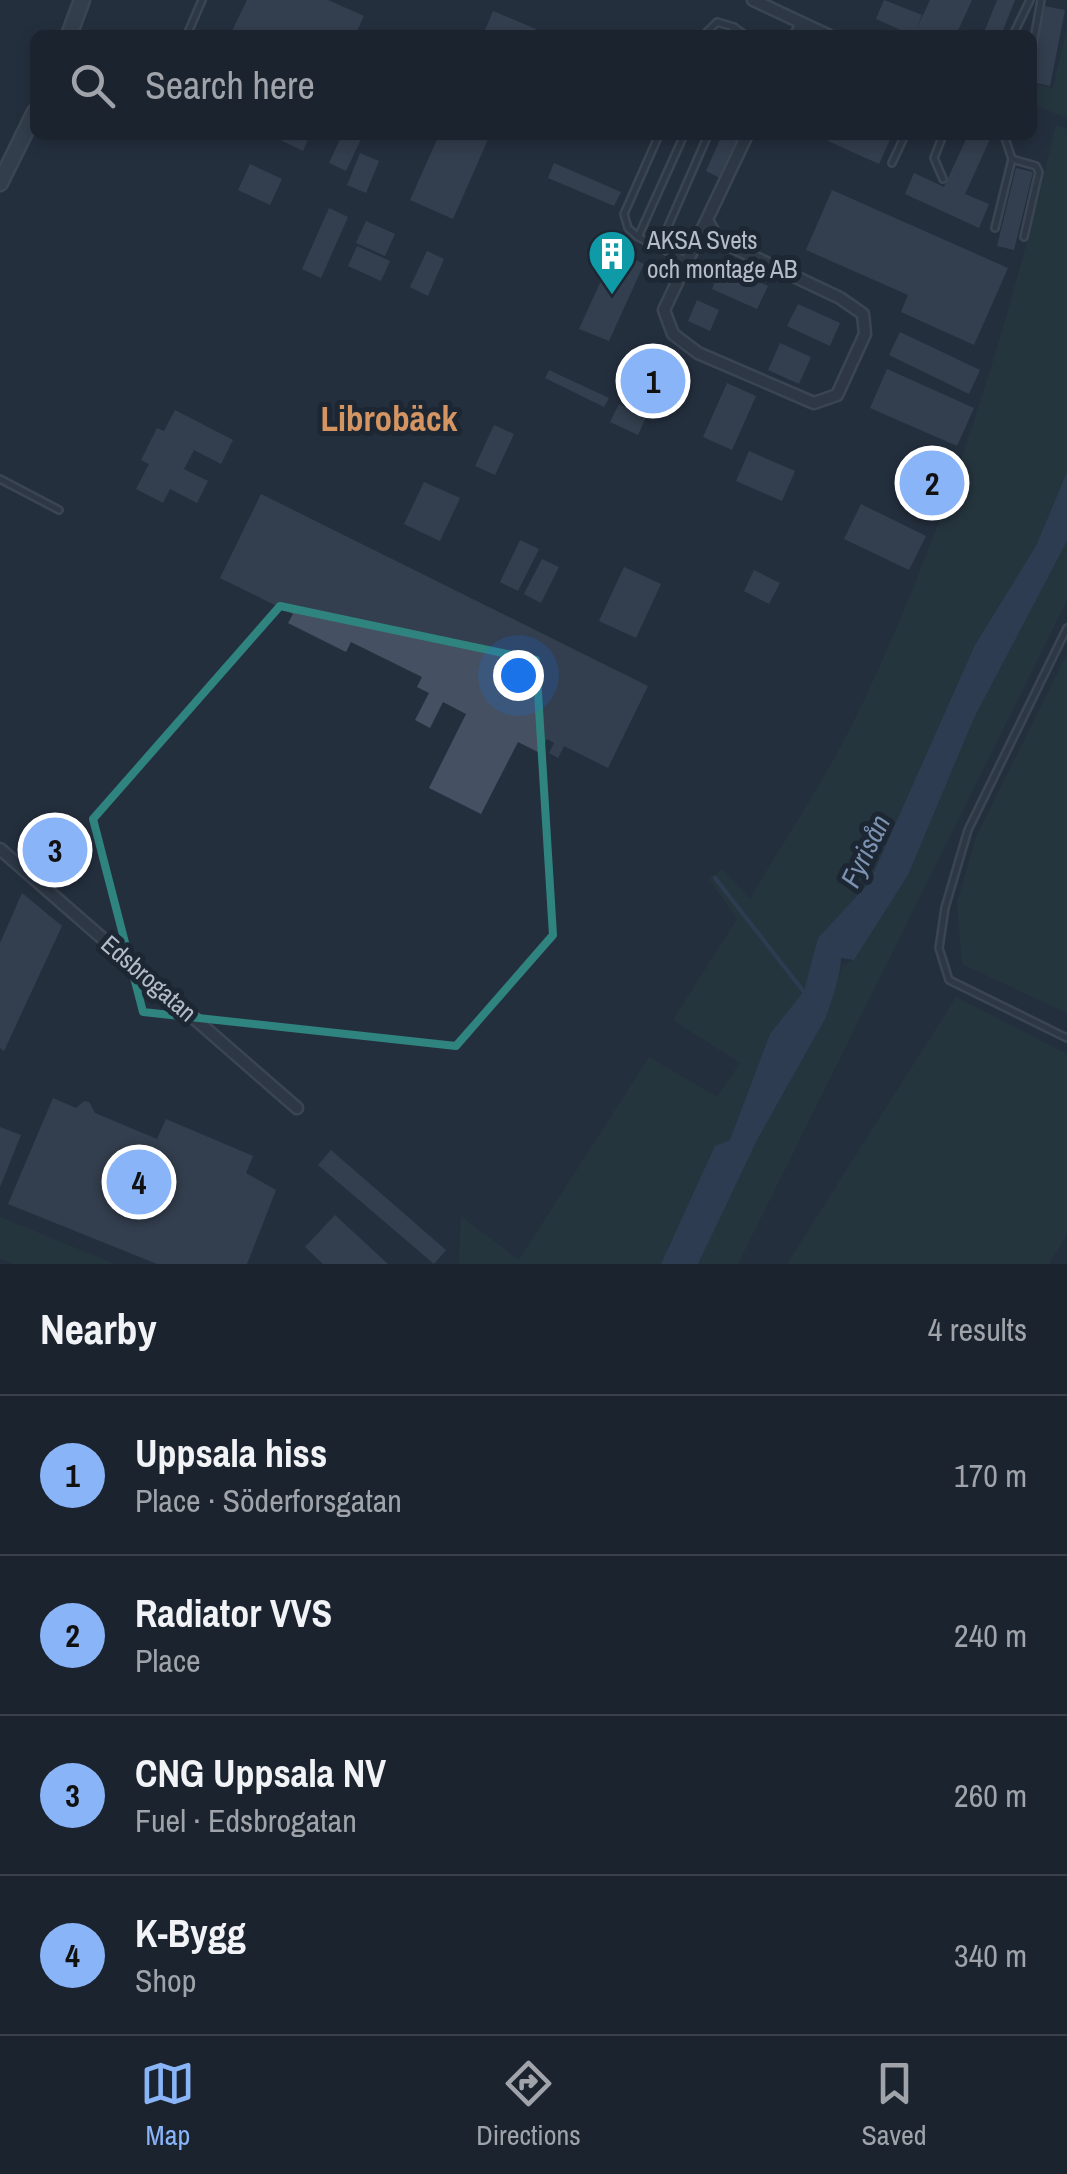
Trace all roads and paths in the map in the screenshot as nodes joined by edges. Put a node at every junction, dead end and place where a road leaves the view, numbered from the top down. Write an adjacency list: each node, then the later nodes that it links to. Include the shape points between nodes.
1 (82, 0): 8 (main road)
2 (202, 0): 9 (lane)
3 (753, 0): 6 (street)
4 (1030, 0): 15 (lane)
5 (1041, 0): 16 (lane)
6 (802, 23): 13 (street); 14 (street)
7 (734, 27): 10 (lane, via 717,22); 11 (lane); 12 (lane)
8 (71, 30)
9 (188, 30)
10 (709, 30)
11 (732, 30)
12 (738, 30)
13 (798, 30)
14 (817, 30)
15 (1015, 30)
16 (1036, 30)
17 (30, 122): 28 (main road)
18 (657, 140): 31 (lane, via 624,214)
19 (682, 140): 31 (lane)
20 (706, 140): 33 (lane)
21 (745, 140): 29 (street)
22 (904, 140): 26 (lane)
23 (941, 140): 27 (lane, via 934,158)
24 (1006, 140): 25 (lane)
25 (1012, 159): 30 (lane); 32 (lane, via 1039,172)
26 (892, 163)
27 (943, 179)
28 (0, 183)
29 (707, 220): 34 (street); 34 (street, via 718,240 863,314 865,334 837,395 814,403 672,334 664,310)
30 (996, 228)
31 (638, 237): 33 (lane)
32 (1024, 237)
33 (659, 247): 34 (lane)
34 (687, 261)
35 (0, 478): 36 (lane)
36 (59, 510)
37 (1067, 628): 39 (lane, via 968,830 939,948 949,980)
38 (0, 849): 40 (street, Edsbrogatan)
39 (1067, 1038)
40 (297, 1108)

